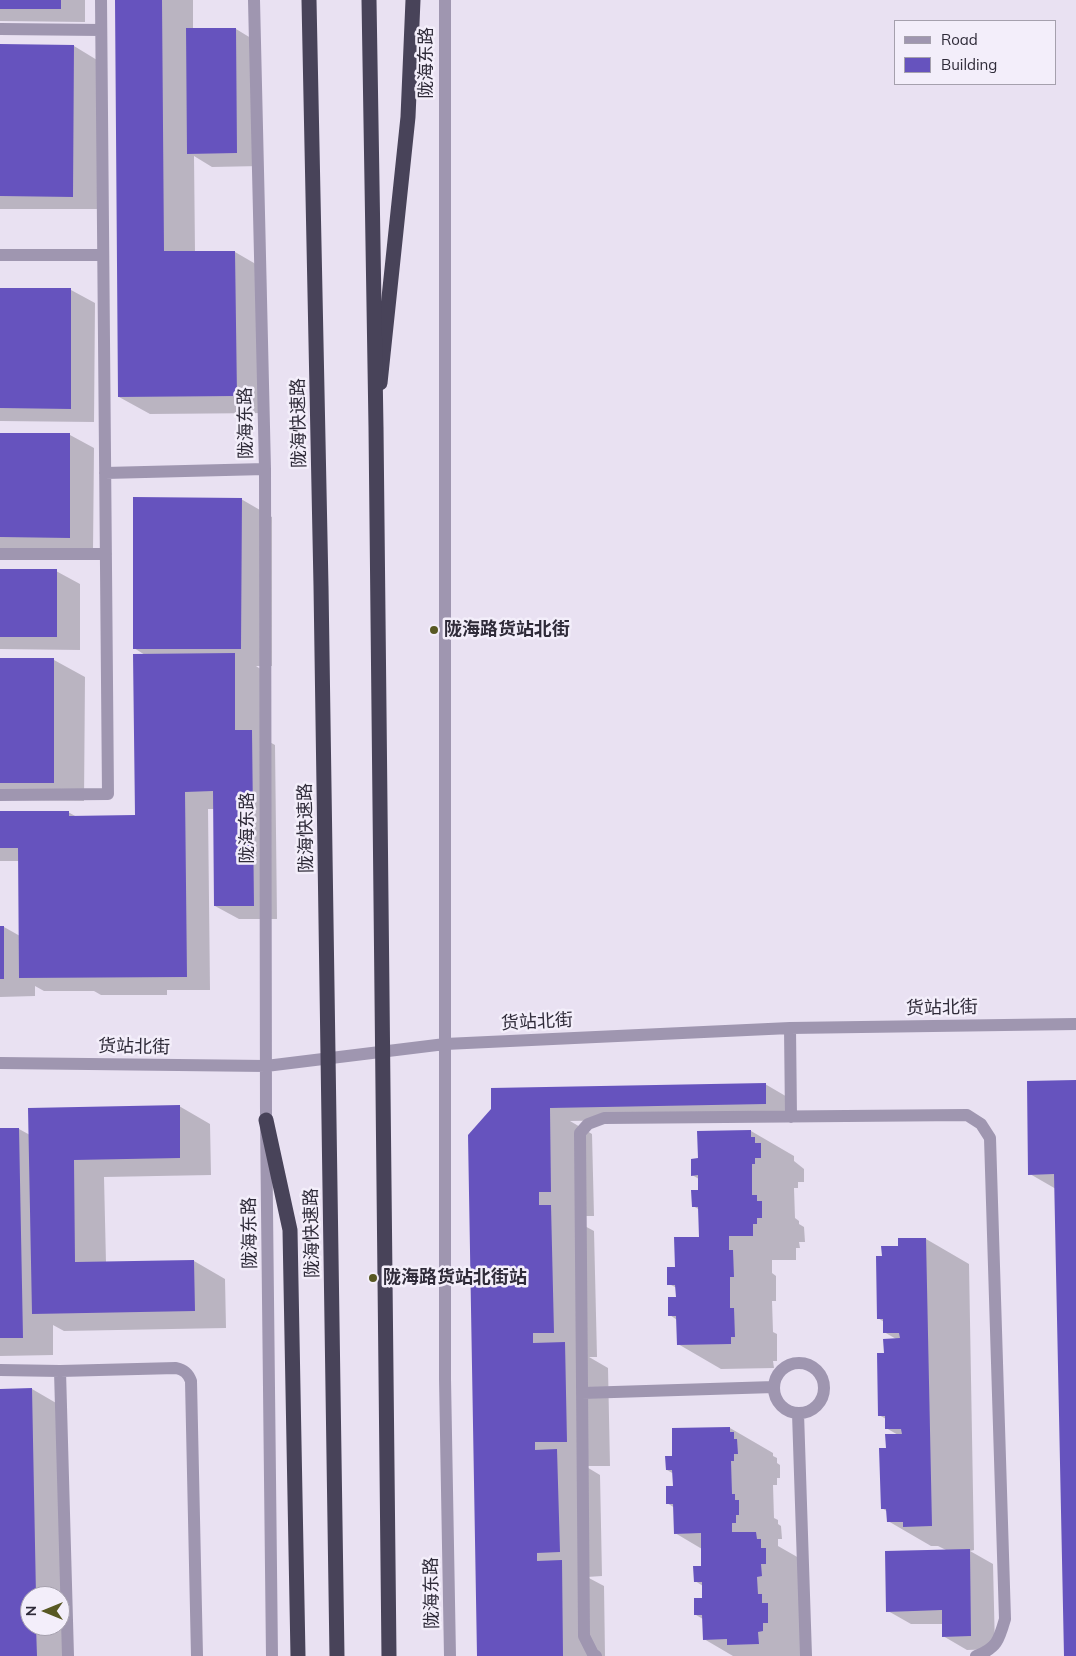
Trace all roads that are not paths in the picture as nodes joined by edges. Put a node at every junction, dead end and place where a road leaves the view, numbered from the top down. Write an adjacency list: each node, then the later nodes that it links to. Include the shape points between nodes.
1 (101, 0): 8 (street)
2 (254, 0): 12 (street, 陇海东路)
3 (309, 0): 33 (highway, 陇海快速路, bridge, via 322,586)
4 (368, 0): 11 (highway, bridge)
5 (413, 0): 11 (highway, bridge, via 408,117)
6 (445, 0): 19 (street, 陇海东路)
7 (0, 29): 8 (street)
8 (101, 30): 9 (street)
9 (103, 254): 10 (street); 13 (street)
10 (0, 255)
11 (376, 427): 34 (highway, bridge)
12 (265, 469): 13 (street); 21 (street, 陇海东路)
13 (105, 473): 15 (street)
14 (0, 554): 15 (street)
15 (106, 554): 16 (street, via 108,794)
16 (0, 795)
17 (1076, 1024): 18 (street, 货站北街)
18 (790, 1028): 19 (street, 货站北街); 22 (street)
19 (445, 1044): 21 (street, 货站北街); 35 (street, 陇海东路, via 445,1379)
20 (0, 1063): 21 (street, 货站北街)
21 (266, 1066): 23 (street, 陇海东路)
22 (791, 1116): 27 (street, via 604,1118 588,1124 580,1133); 38 (street, via 967,1115 981,1124 990,1138 1005,1620 999,1641 987,1652)
23 (266, 1120): 31 (street, 陇海东路); 32 (highway, via 290,1230)
24 (0, 1370): 25 (street)
25 (60, 1371): 29 (street); 30 (street, via 176,1368 183,1370 191,1381)
26 (774, 1387): 27 (street); 28 (street, via 781,1406); 28 (street, via 781,1370 789,1364 808,1363 817,1369 823,1377 823,1398 808,1412)
27 (582, 1393): 36 (street, via 584,1636)
28 (798, 1413): 37 (street)
29 (68, 1656)
30 (197, 1656)
31 (272, 1656)
32 (298, 1656)
33 (337, 1656)
34 (389, 1656)
35 (450, 1656)
36 (596, 1656)
37 (806, 1656)
38 (976, 1656)

